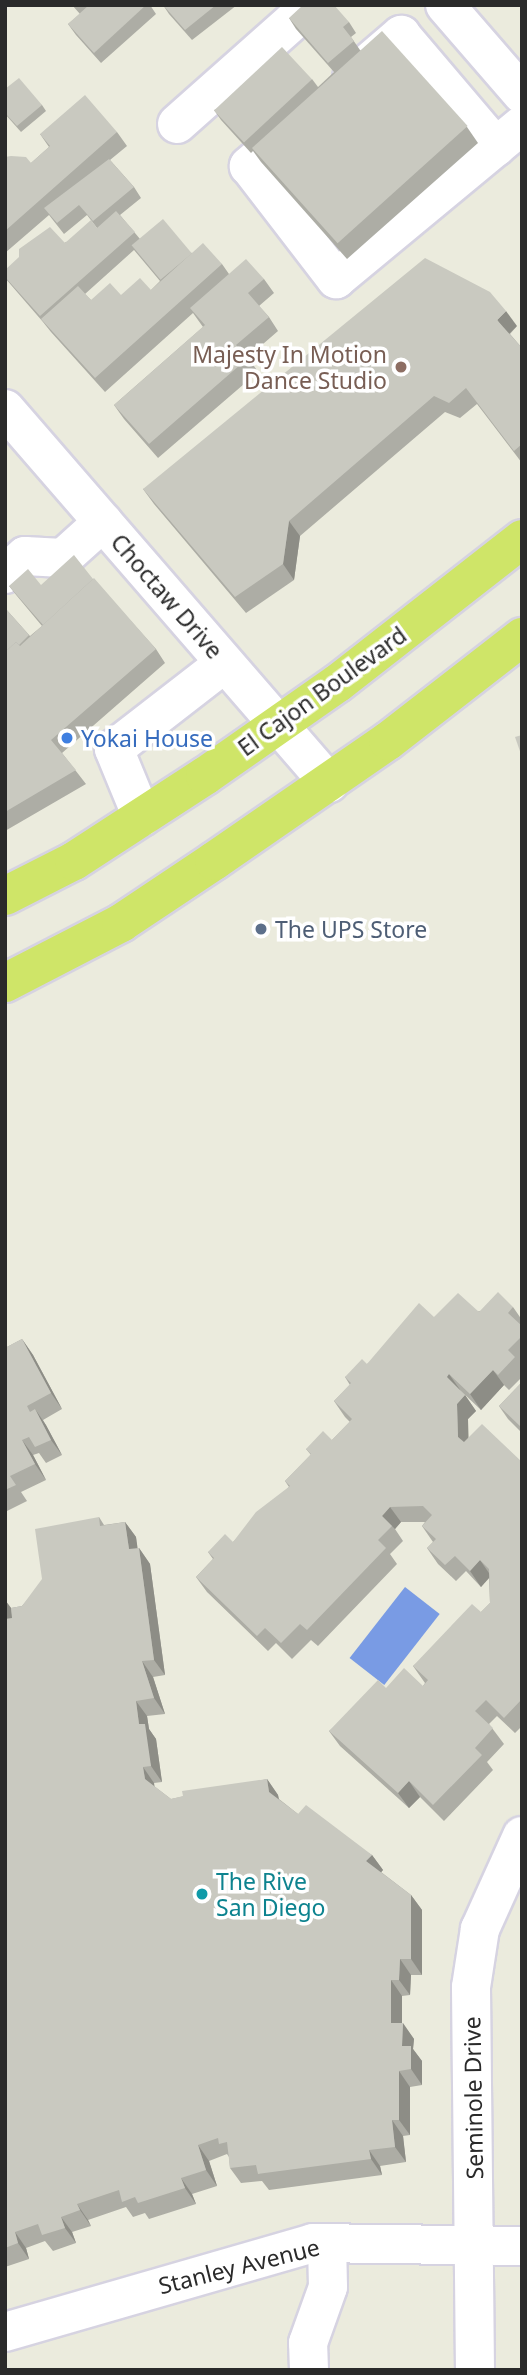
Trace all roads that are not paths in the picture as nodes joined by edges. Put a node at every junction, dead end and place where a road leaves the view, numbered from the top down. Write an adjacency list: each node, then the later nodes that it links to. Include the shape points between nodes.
1 (311, 5): 4 (street)
2 (445, 5): 3 (street)
3 (522, 94)
4 (177, 124)
5 (509, 136): 5 (street, via 336,279 249,166 401,34)
6 (5, 409): 7 (street, Choctaw Drive)
7 (103, 522): 9 (street, via 63,558 25,556); 11 (street, Choctaw Drive)
8 (522, 539): 12 (main road, El Cajon Boulevard)
9 (5, 574)
10 (522, 637): 13 (main road)
11 (225, 663): 12 (street, Choctaw Drive); 14 (street, via 114,749)
12 (279, 725): 13 (street, Choctaw Drive); 14 (main road, El Cajon Boulevard)
13 (329, 783): 16 (main road, via 121,923)
14 (142, 817): 15 (main road, El Cajon Boulevard)
15 (5, 896)
16 (5, 983)
17 (522, 1836): 19 (street, Seminole Drive, via 480,1929 471,1987)
18 (327, 2244): 19 (street, Stanley Avenue); 21 (street, Stanley Avenue, via 251,2259); 22 (street, via 328,2287 308,2343)
19 (476, 2246): 20 (street, Stanley Avenue); 23 (street, Seminole Drive)
20 (522, 2246)
21 (5, 2332)
22 (309, 2370)
23 (475, 2370)

